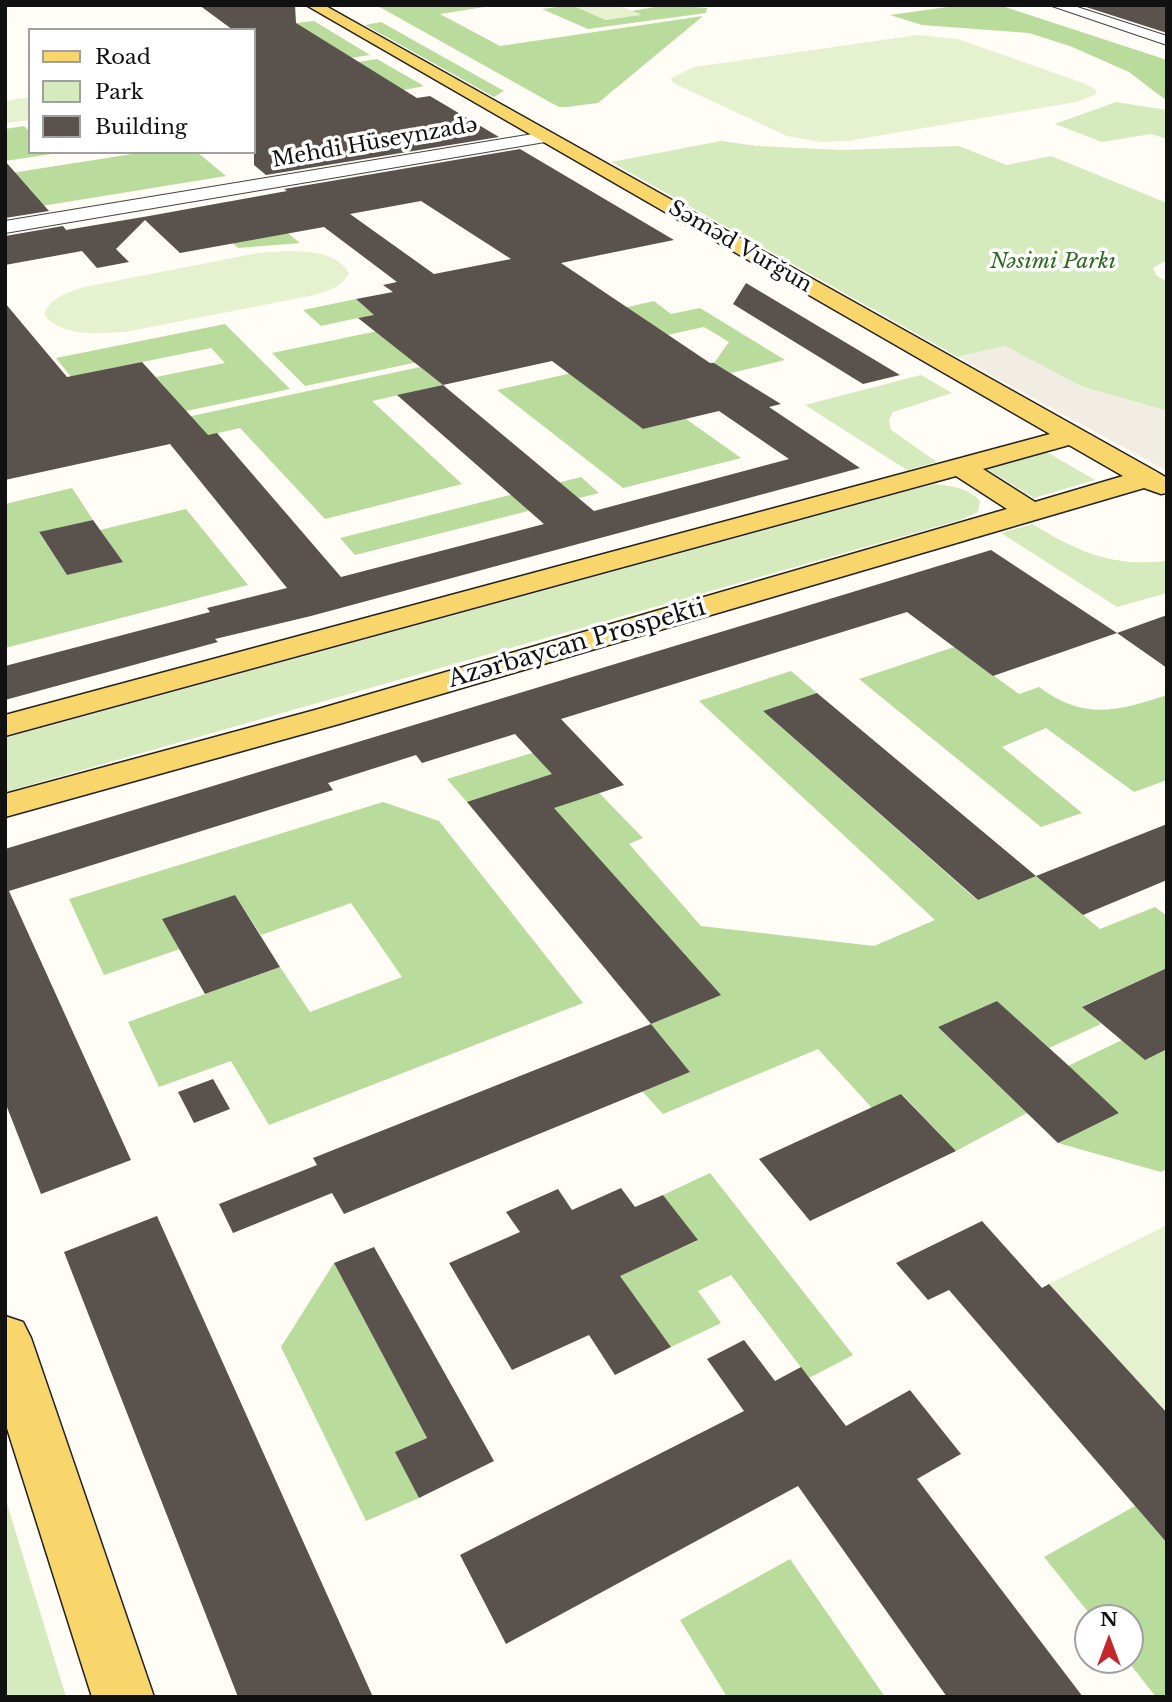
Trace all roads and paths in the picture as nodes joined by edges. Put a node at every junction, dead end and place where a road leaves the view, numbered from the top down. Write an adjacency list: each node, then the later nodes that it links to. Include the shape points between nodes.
1 (313, 5): 4 (main road, Səməd Vurğun)
2 (1056, 5): 3 (street)
3 (1167, 41)
4 (545, 137): 5 (street, Mehdi Hüseynzadə); 6 (main road, Səməd Vurğun)
5 (5, 227)
6 (1072, 436): 7 (main road); 8 (main road, Səməd Vurğun)
7 (960, 466): 9 (main road); 10 (main road)
8 (1157, 484): 9 (main road, Azərbaycan Prospekti)
9 (1031, 512): 11 (main road, Azərbaycan Prospekti)
10 (5, 726)
11 (5, 806)
12 (5, 1338): 13 (main road)
13 (123, 1697)

